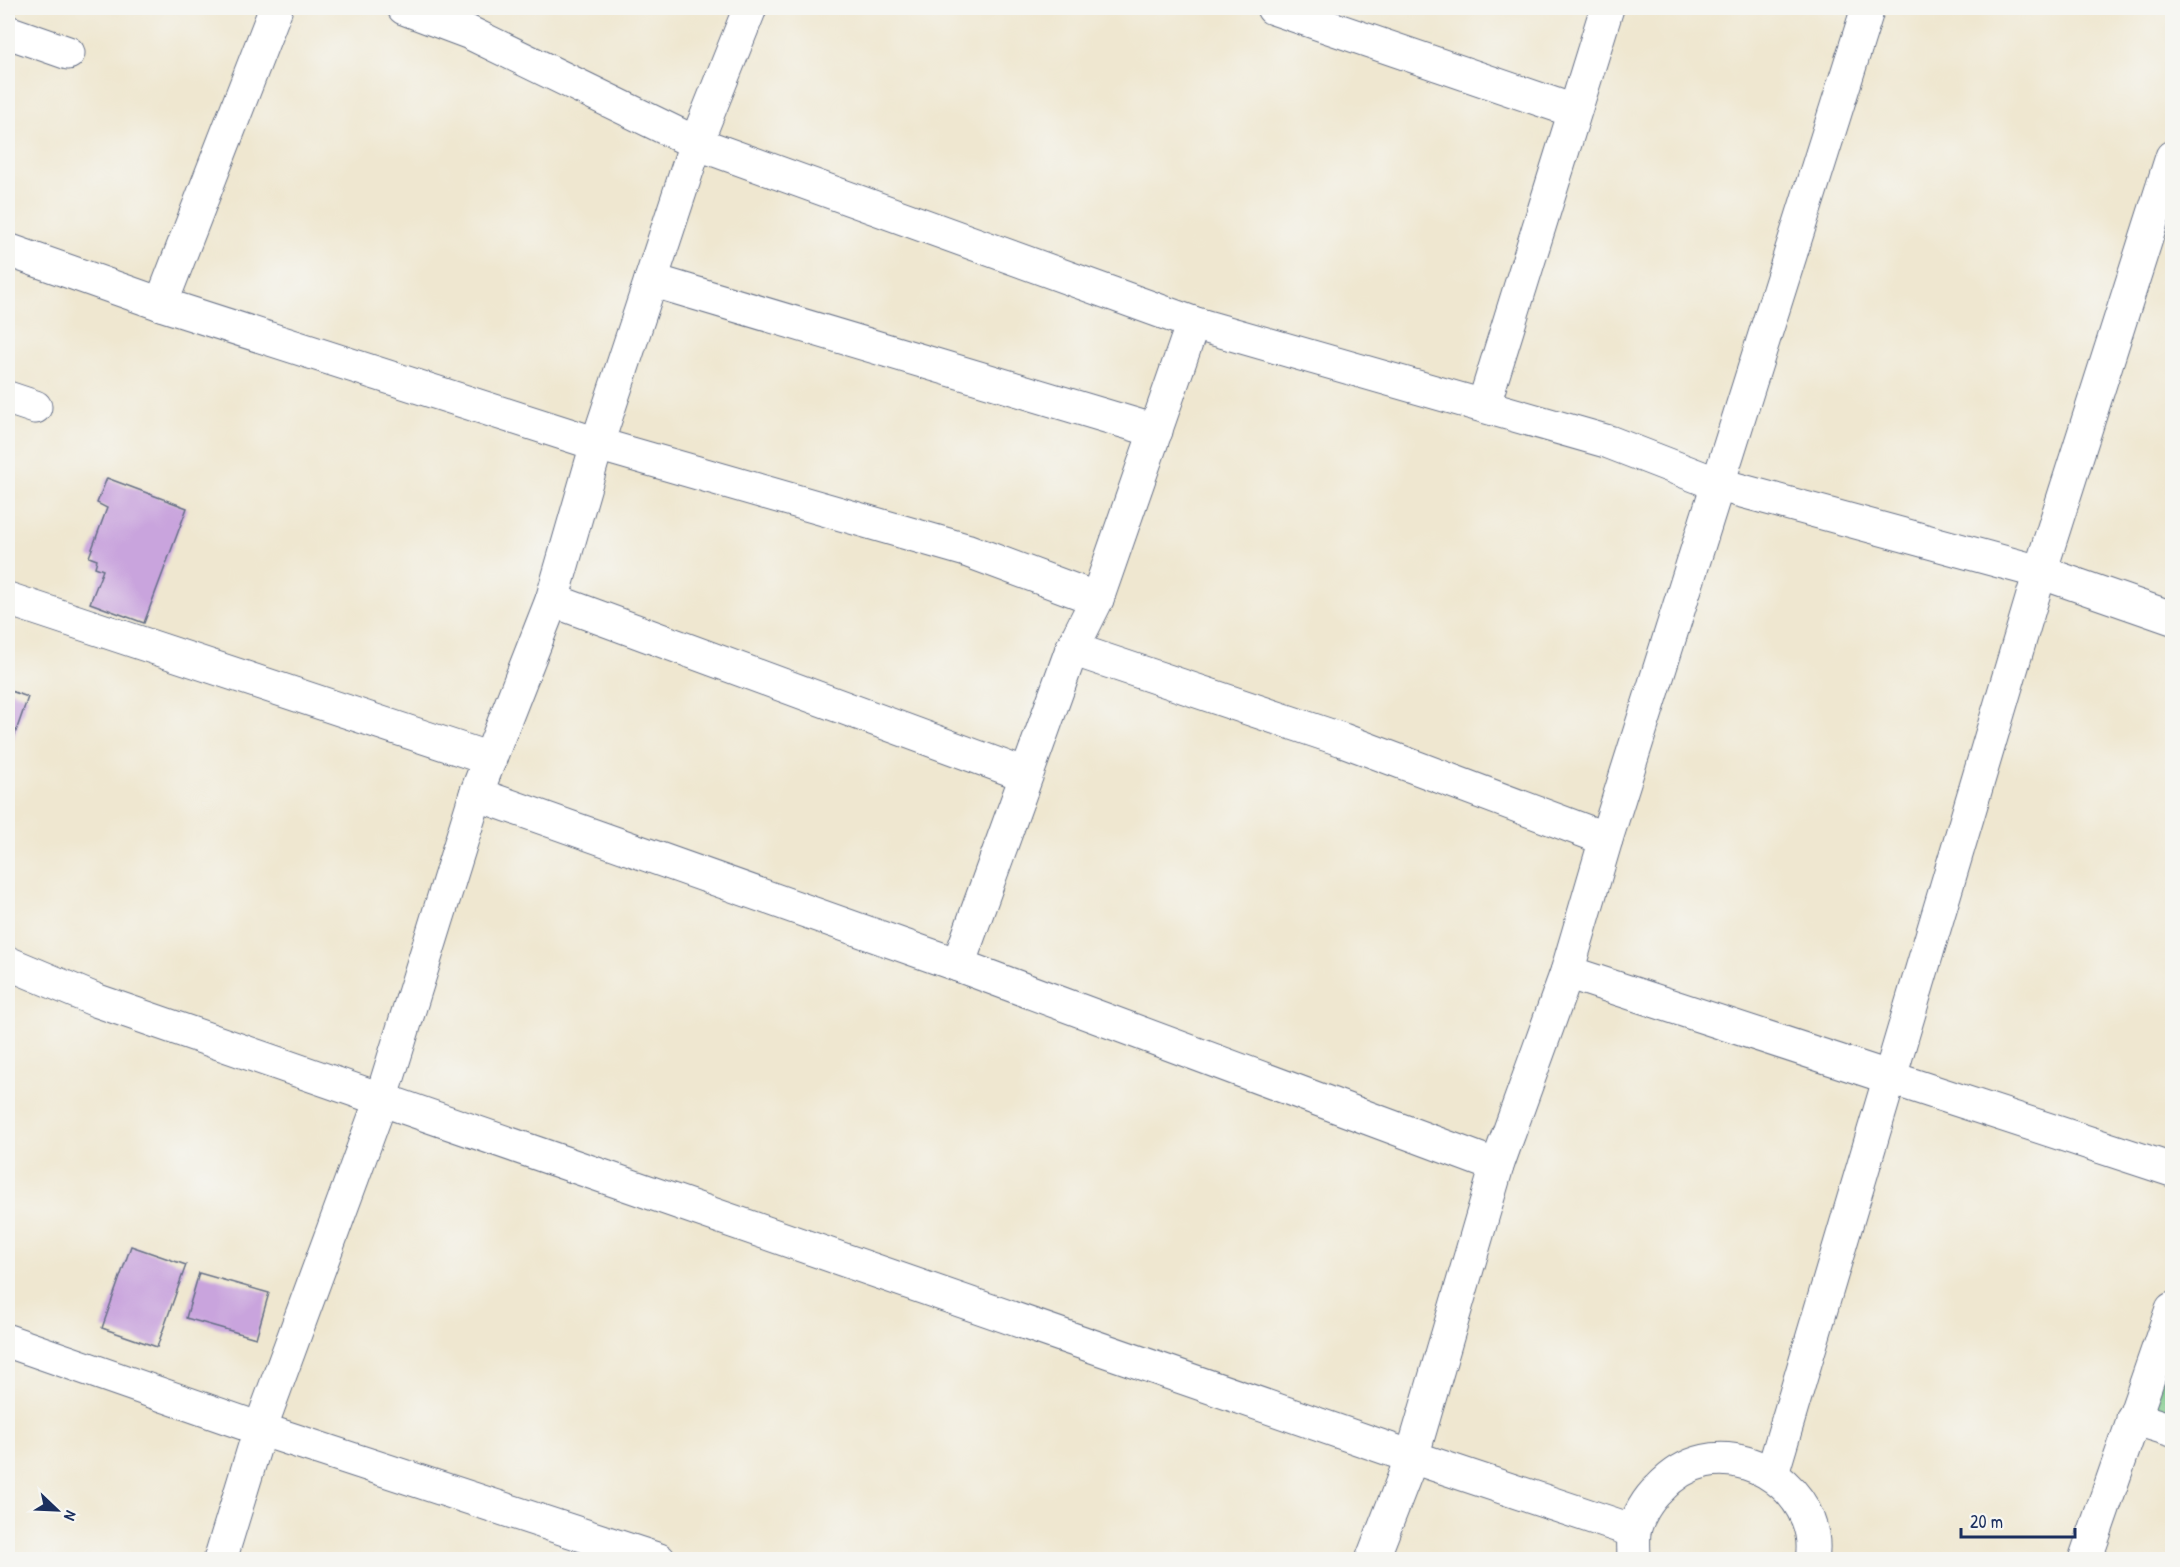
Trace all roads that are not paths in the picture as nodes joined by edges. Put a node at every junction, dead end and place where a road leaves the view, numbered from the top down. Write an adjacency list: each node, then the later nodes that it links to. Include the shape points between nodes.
1 (276, 8): 15 (street)
2 (404, 8): 7 (street)
3 (750, 8): 11 (street)
4 (1273, 8): 10 (street)
5 (1607, 8): 10 (street)
6 (1868, 8): 20 (street)
7 (470, 20): 11 (street)
8 (8, 32): 9 (street)
9 (68, 53)
10 (1574, 111): 17 (street)
11 (696, 143): 14 (street); 16 (street)
12 (2172, 157): 21 (street)
13 (8, 250): 15 (street)
14 (651, 280): 18 (street); 19 (street)
15 (161, 304): 19 (street)
16 (1193, 323): 17 (street); 18 (street)
17 (1484, 404): 20 (street, via 1610,442)
18 (1156, 431): 23 (street)
19 (597, 444): 23 (street, via 966,550); 24 (street)
20 (1720, 485): 21 (street); 30 (street)
21 (2040, 572): 25 (street); 34 (street)
22 (8, 599): 27 (street)
23 (1098, 599): 26 (street)
24 (552, 600): 27 (street); 28 (street)
25 (2172, 618)
26 (1072, 649): 28 (street); 30 (street, via 1343,740)
27 (490, 759): 29 (street)
28 (1026, 775): 32 (street)
29 (476, 794): 32 (street); 35 (street)
30 (1606, 839): 33 (street)
31 (8, 963): 35 (street, via 98,1001)
32 (958, 965): 36 (street)
33 (1567, 972): 34 (street); 36 (street)
34 (1889, 1076): 37 (street); 44 (street)
35 (381, 1100): 41 (street); 43 (street)
36 (1497, 1166): 43 (street)
37 (2172, 1170)
38 (2172, 1309): 40 (street)
39 (8, 1341): 41 (street)
40 (2133, 1418): 42 (street); 50 (street)
41 (260, 1429): 46 (street); 47 (street)
42 (2172, 1431)
43 (1412, 1457): 45 (street); 48 (street)
44 (1772, 1474): 45 (street, via 1740,1461 1705,1461 1673,1474 1649,1499); 49 (street, via 1794,1494 1809,1520)
45 (1634, 1545)
46 (220, 1560)
47 (659, 1560)
48 (1372, 1560)
49 (1812, 1560)
50 (2085, 1560)

